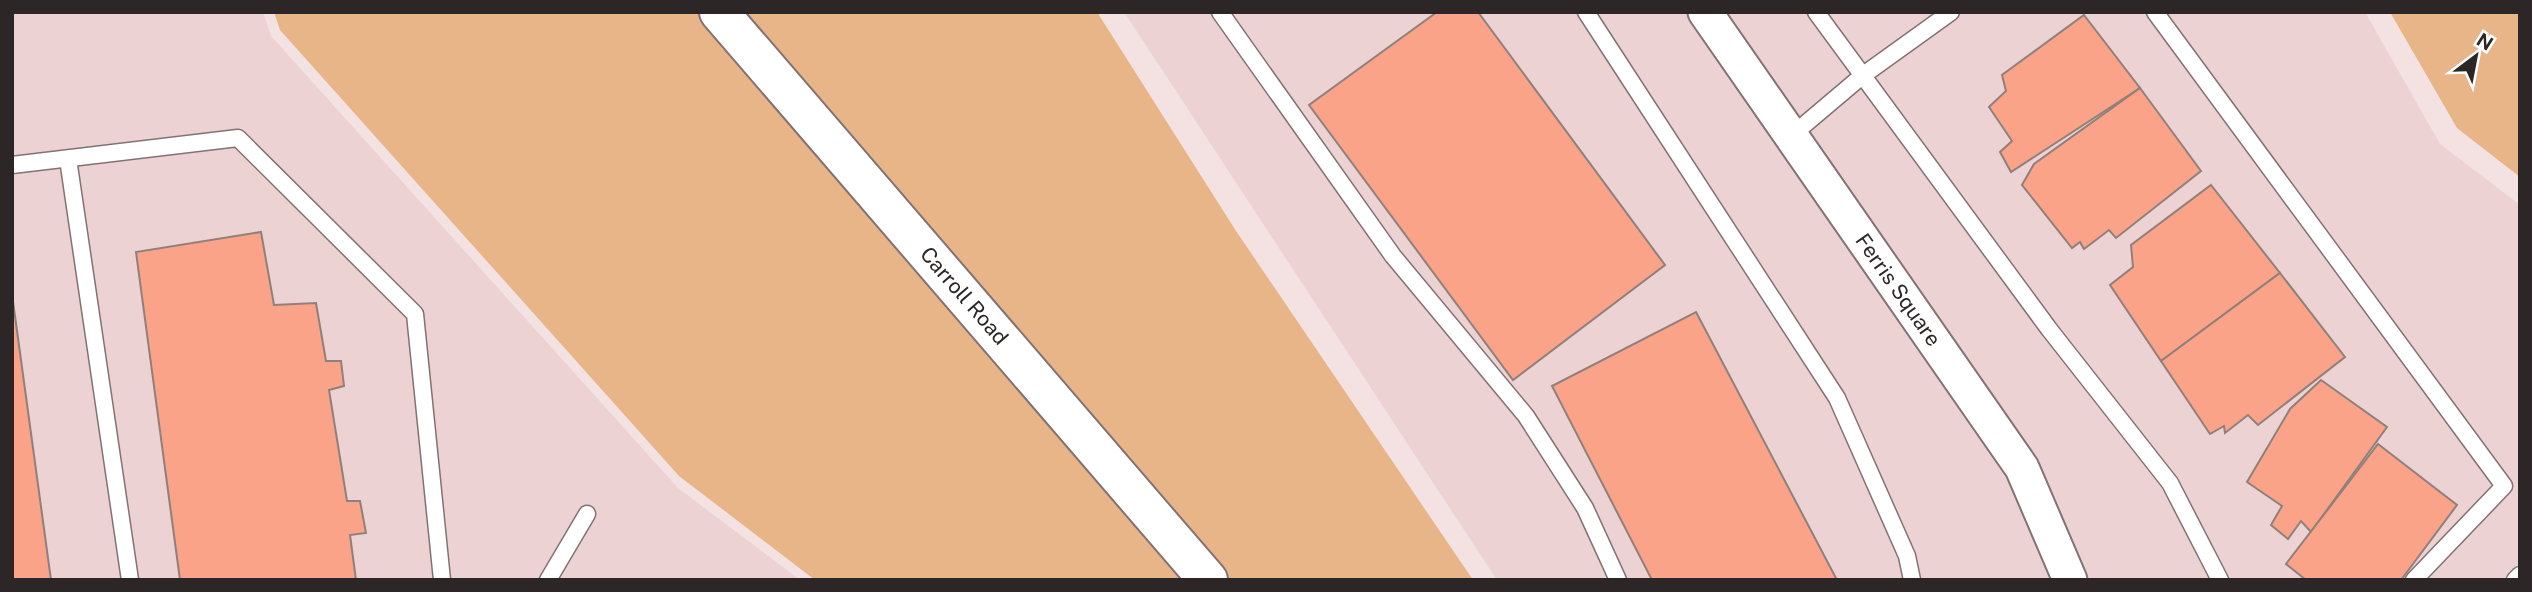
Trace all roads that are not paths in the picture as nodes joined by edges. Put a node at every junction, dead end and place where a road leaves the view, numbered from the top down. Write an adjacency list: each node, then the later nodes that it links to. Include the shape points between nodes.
1 (719, 12): 17 (main road, Carroll Road)
2 (1586, 12): 19 (lane, via 1838,398 1907,556)
3 (1705, 12): 9 (street, Ferris Square)
4 (1816, 12): 8 (lane)
5 (1951, 12): 8 (lane)
6 (2155, 12): 22 (lane, via 2504,486)
7 (1228, 15): 18 (lane, via 1393,256 1526,416 1585,508)
8 (1862, 76): 9 (lane); 21 (lane, via 2049,329 2170,483)
9 (1791, 136): 20 (street, Ferris Square, via 2022,468)
10 (68, 159): 11 (lane); 14 (lane); 15 (lane, via 237,138 415,314)
11 (12, 165)
12 (587, 514): 16 (lane)
13 (2520, 575): 23 (lane)
14 (130, 580)
15 (442, 580)
16 (548, 580)
17 (1208, 580)
18 (1618, 580)
19 (1912, 580)
20 (2070, 580)
21 (2220, 580)
22 (2414, 580)
23 (2515, 580)

